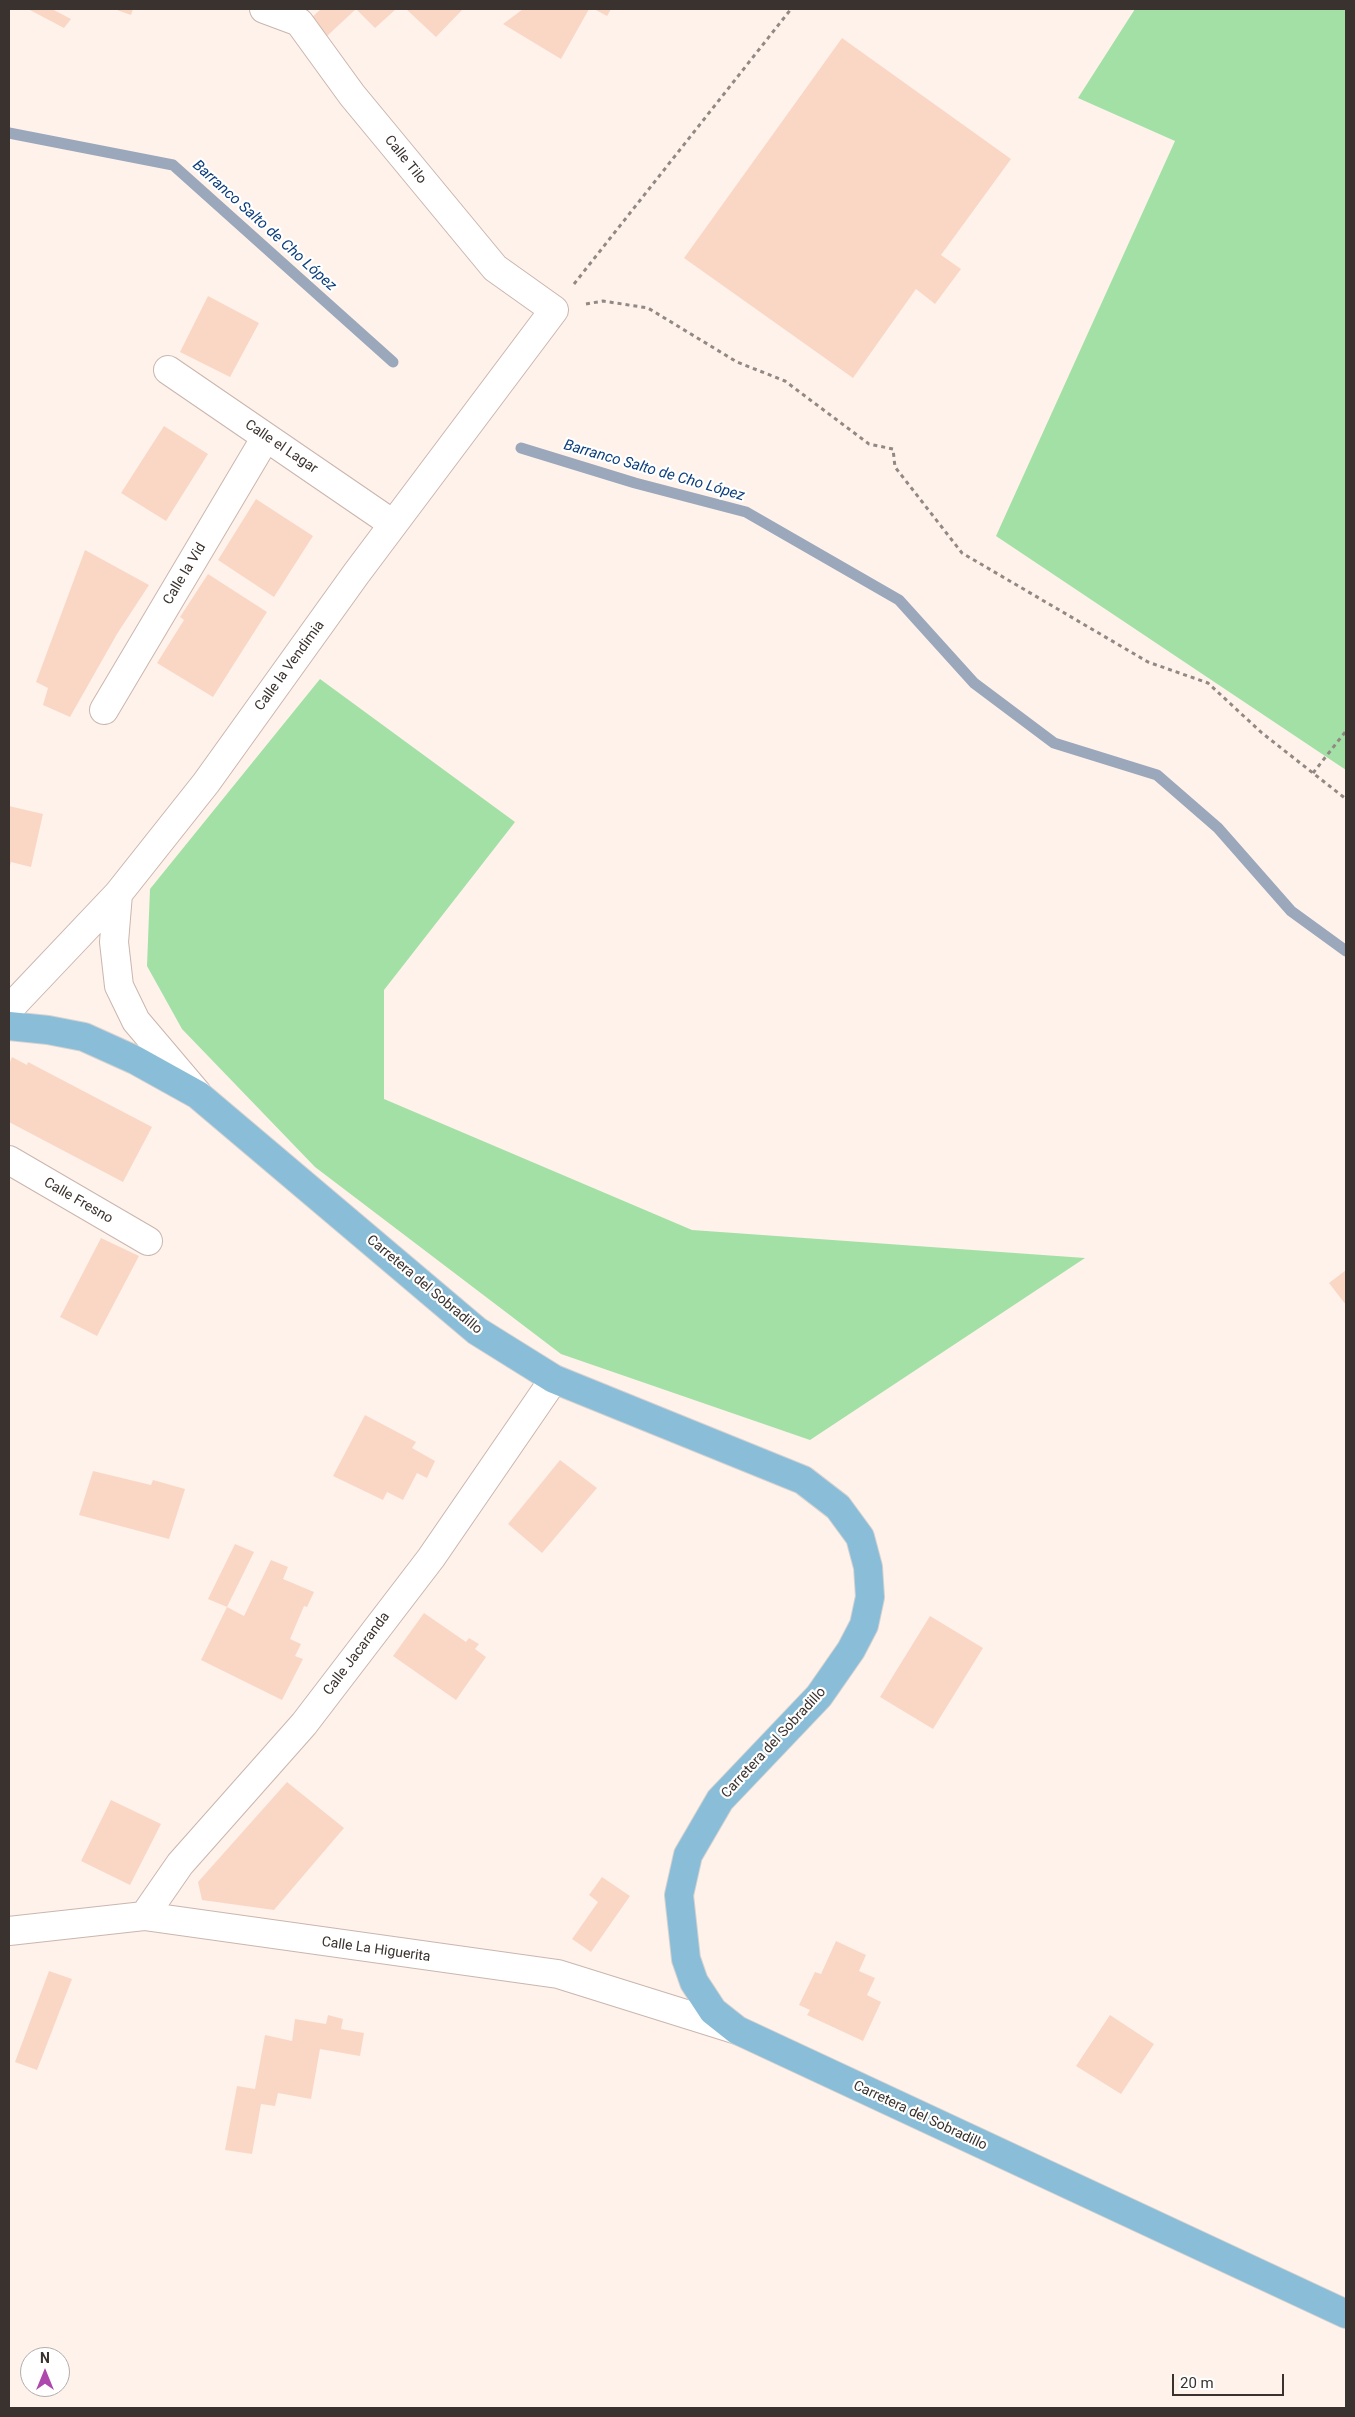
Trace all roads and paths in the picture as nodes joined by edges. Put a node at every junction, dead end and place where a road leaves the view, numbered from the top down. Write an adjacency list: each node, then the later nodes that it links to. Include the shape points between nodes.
1 (264, 9): 3 (street, Calle Tilo, via 299,22 352,95 495,268)
2 (792, 9): 3 (path)
3 (554, 310): 6 (street, Calle la Vendimia); 9 (path, via 603,301 648,308 737,362 785,381 869,444 892,449 895,468 962,553 1148,662 1208,683)
4 (168, 370): 5 (street, Calle el Lagar)
5 (266, 437): 6 (street, Calle el Lagar); 7 (street, Calle la Vid)
6 (393, 524): 11 (street, Calle la Vendimia, via 206,783)
7 (104, 710)
8 (1346, 731): 9 (path)
9 (1313, 773): 10 (path)
10 (1346, 798)
11 (118, 894): 12 (street, Calle la Vendimia); 14 (street, via 114,942 119,986 136,1022)
12 (9, 1009)
13 (9, 1026): 14 (main road, Carretera del Sobradillo, via 84,1037 135,1060)
14 (198, 1095): 17 (main road, Carretera del Sobradillo, via 476,1331)
15 (9, 1160): 16 (street, Calle Fresno)
16 (148, 1242)
17 (554, 1379): 18 (street, Calle Jacaranda, via 431,1558 304,1724 180,1864); 20 (main road, Carretera del Sobradillo, via 803,1480 838,1507 860,1537 868,1567 870,1597 864,1625 851,1650 819,1696 720,1800 688,1855 679,1895 686,1959 694,1982 713,2011)
18 (144, 1916): 19 (street, Calle La Higuerita); 20 (street, Calle La Higuerita, via 558,1974)
19 (9, 1931)
20 (737, 2030): 21 (main road, Carretera del Sobradillo)
21 (1346, 2314)

